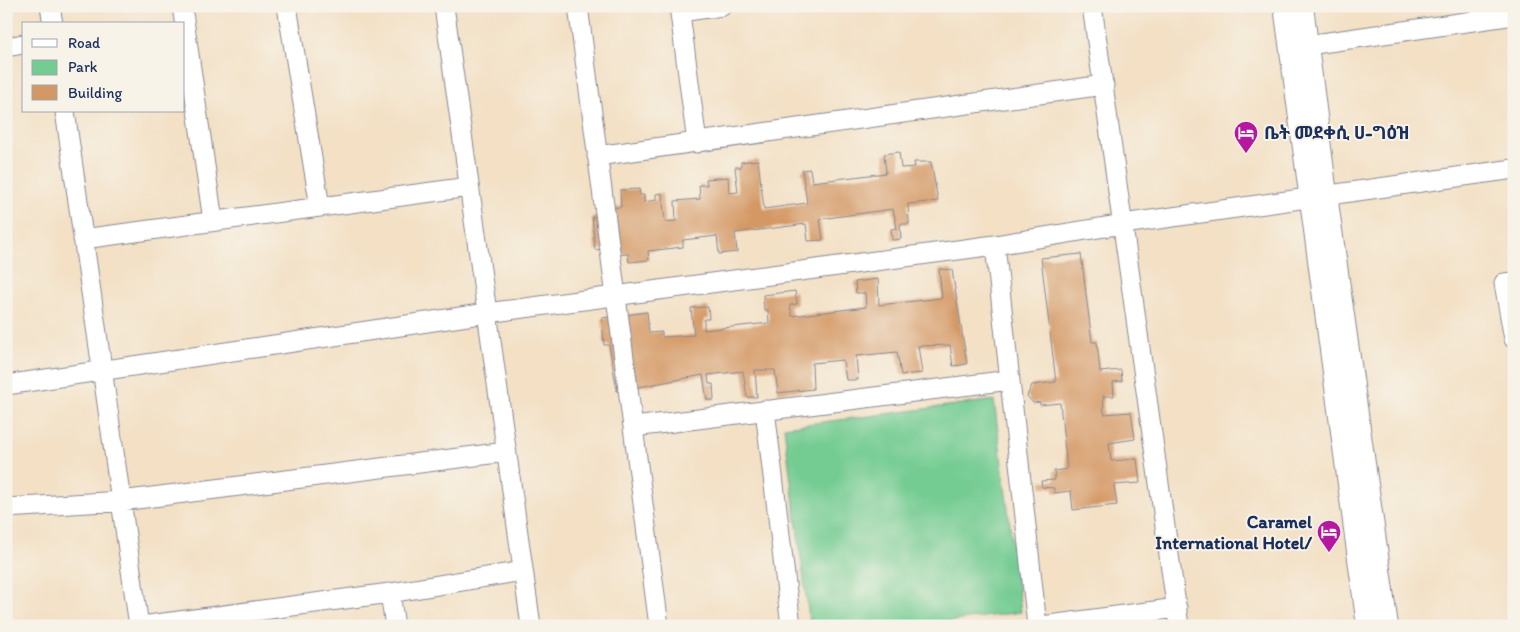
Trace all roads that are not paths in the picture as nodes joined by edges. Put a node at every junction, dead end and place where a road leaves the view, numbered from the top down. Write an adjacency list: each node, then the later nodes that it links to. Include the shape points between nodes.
1 (50, 6): 12 (street)
2 (182, 6): 13 (street)
3 (287, 6): 25 (street)
4 (444, 6): 23 (street)
5 (578, 6): 21 (street)
6 (722, 6): 10 (street)
7 (1092, 6): 18 (street)
8 (1285, 6): 17 (street)
9 (1302, 6): 17 (street)
10 (679, 9): 20 (street)
11 (1514, 15): 17 (street)
12 (53, 22)
13 (184, 22)
14 (185, 27): 26 (street)
15 (22, 44): 16 (street)
16 (6, 47)
17 (1298, 47): 24 (street)
18 (1104, 85): 20 (street); 27 (street)
19 (65, 112): 28 (street)
20 (697, 143): 21 (street)
21 (597, 156): 31 (street)
22 (1514, 169): 24 (street)
23 (469, 187): 25 (street); 32 (street)
24 (1318, 197): 27 (street); 52 (street); 53 (street)
25 (320, 206): 26 (street)
26 (213, 221): 28 (street)
27 (1123, 224): 29 (street); 44 (street)
28 (83, 239): 34 (street)
29 (995, 245): 31 (street); 35 (street)
30 (1514, 282): 33 (street, via 1504,283)
31 (615, 295): 32 (street); 38 (street)
32 (487, 313): 34 (street); 39 (street)
33 (1514, 339)
34 (102, 370): 36 (street); 40 (street)
35 (1010, 380): 37 (street); 50 (street)
36 (6, 385)
37 (765, 410): 38 (street); 49 (street)
38 (634, 427): 48 (street)
39 (506, 452): 40 (street); 42 (street)
40 (121, 501): 41 (street); 45 (street)
41 (6, 508)
42 (523, 571): 43 (street); 47 (street)
43 (390, 593): 45 (street); 46 (street)
44 (1178, 617): 51 (street)
45 (140, 626)
46 (394, 626)
47 (531, 626)
48 (660, 626)
49 (791, 626)
50 (1037, 626)
51 (1042, 626)
52 (1368, 626)
53 (1387, 626)

